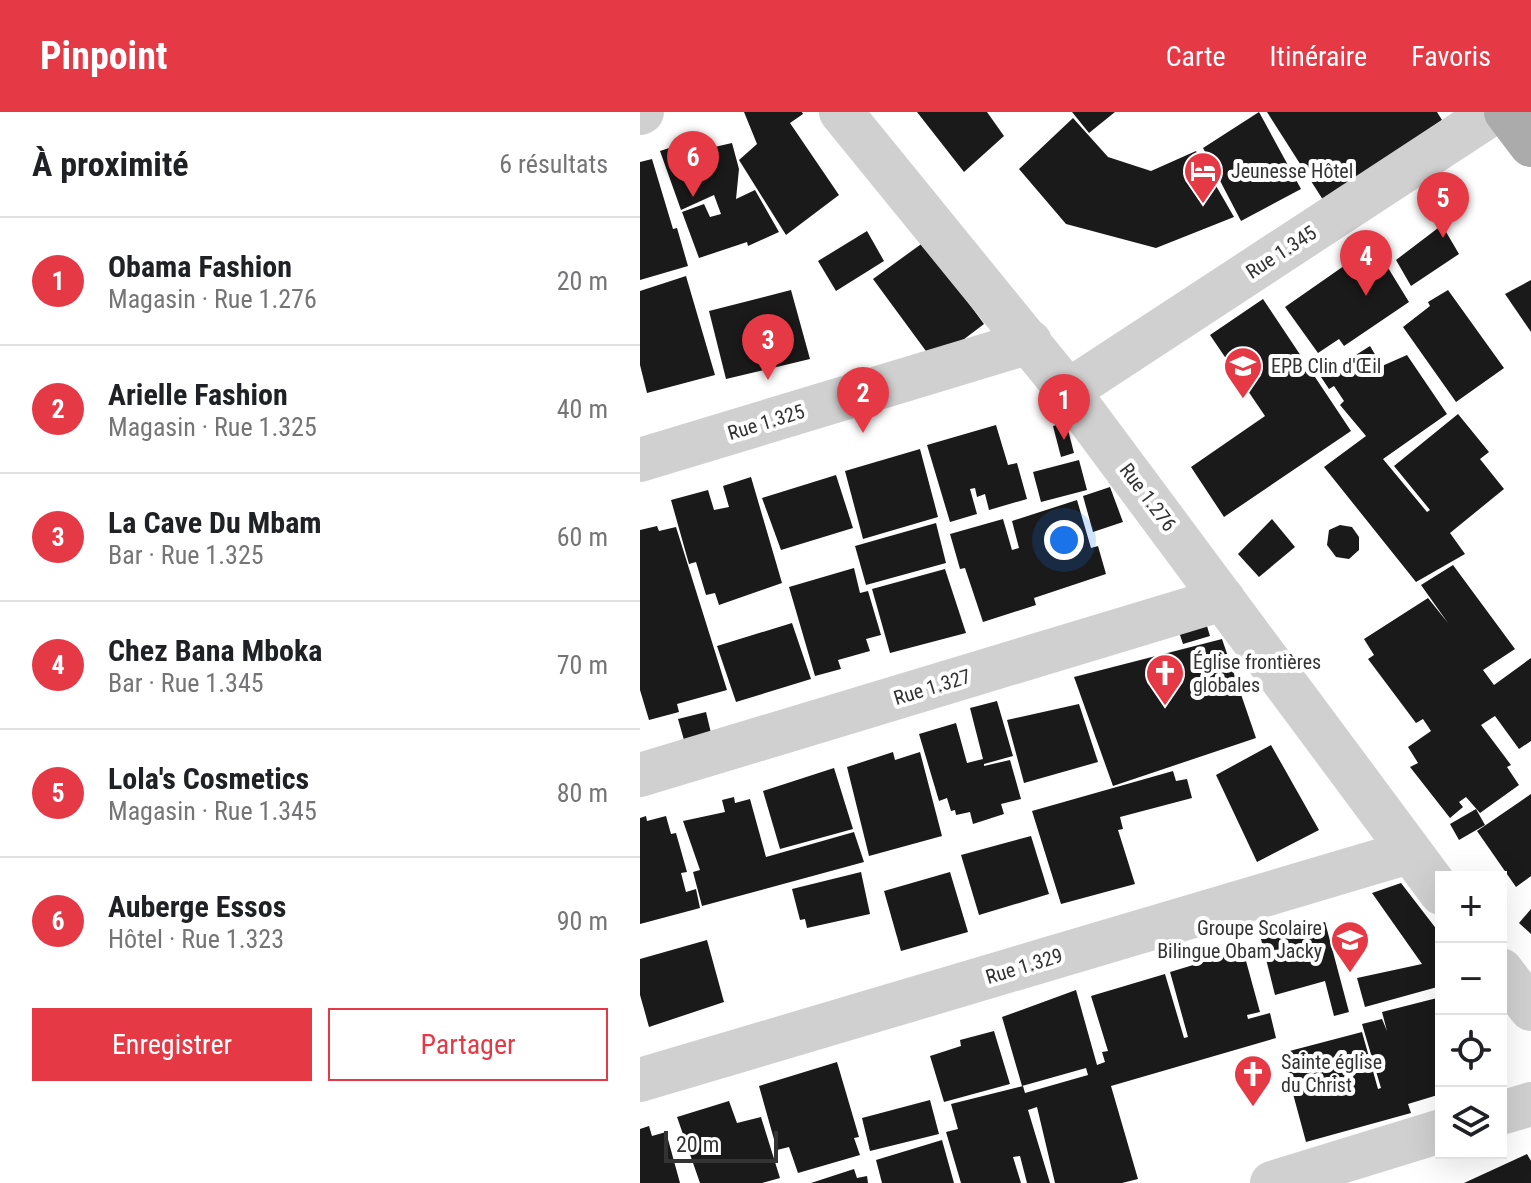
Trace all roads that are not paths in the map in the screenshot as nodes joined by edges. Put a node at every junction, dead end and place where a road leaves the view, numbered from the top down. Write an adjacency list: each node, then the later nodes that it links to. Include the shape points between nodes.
1 (841, 112): 5 (street, Rue 1.276)
2 (1494, 112): 6 (street, Rue 1.345)
3 (1506, 112): 4 (main road)
4 (1531, 145)
5 (1030, 342): 6 (street, Rue 1.276); 7 (street, Rue 1.325)
6 (1068, 391): 8 (street, Rue 1.276)
7 (640, 460)
8 (1223, 599): 9 (street, Rue 1.327); 10 (street, Rue 1.276)
9 (640, 775)
10 (1409, 852): 11 (street, Rue 1.276); 14 (street, Rue 1.329)
11 (1435, 885)
12 (1507, 978): 13 (street)
13 (1531, 1009)
14 (640, 1080)
15 (1531, 1104): 16 (street)
16 (1507, 1111)
17 (1435, 1133): 18 (street)
18 (1272, 1183)

